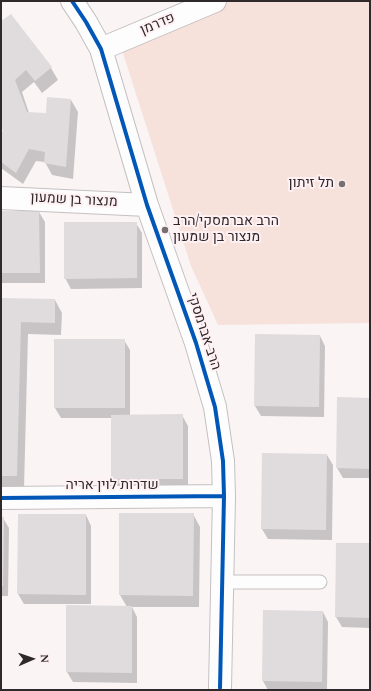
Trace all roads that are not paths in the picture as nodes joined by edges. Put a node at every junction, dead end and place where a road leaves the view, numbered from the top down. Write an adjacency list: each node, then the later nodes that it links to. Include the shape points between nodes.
1 (72, 1): 3 (street, הרב אברמסקי)
2 (215, 1): 3 (street, פדרמן)
3 (101, 49): 5 (street, הרב אברמסקי)
4 (1, 198): 5 (street, מנצור בן שמעון)
5 (147, 205): 6 (street, הרב אברמסקי, via 196,343 215,407 223,461)
6 (224, 496): 7 (street, שדרות לוין אריה); 8 (street, הרב אברמסקי)
7 (1, 498)
8 (222, 582): 9 (lane); 10 (street, הרב אברמסקי)
9 (320, 582)
10 (217, 689)

